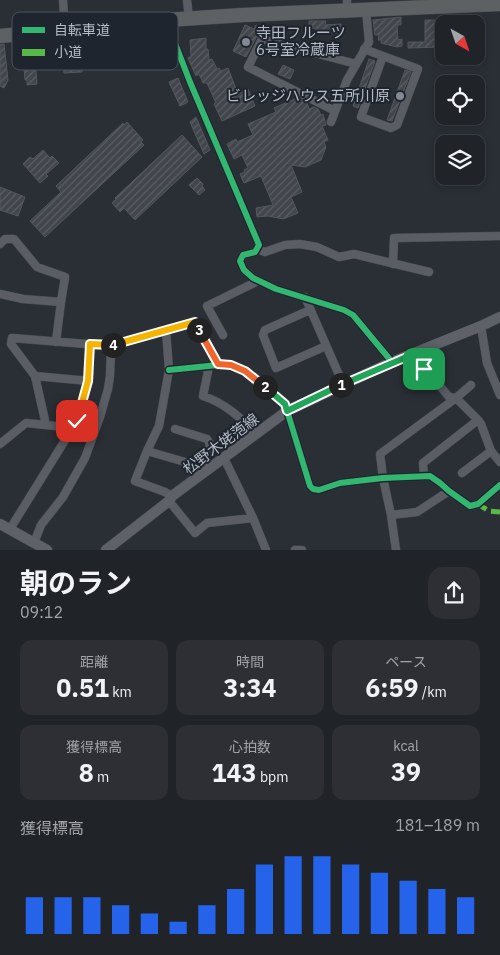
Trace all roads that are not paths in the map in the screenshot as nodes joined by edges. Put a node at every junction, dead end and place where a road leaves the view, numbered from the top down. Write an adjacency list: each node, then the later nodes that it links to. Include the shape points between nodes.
1 (187, 0): 7 (street)
2 (418, 4): 3 (highway); 5 (highway)
3 (500, 4)
4 (347, 6): 5 (highway); 7 (highway)
5 (366, 10): 8 (street, via 369,42)
6 (178, 19): 7 (highway)
7 (189, 19)
8 (364, 49): 10 (street); 11 (street)
9 (178, 50): 16 (street)
10 (383, 56): 10 (street, via 418,69 397,125 391,128 362,117)
11 (356, 64): 12 (street); 12 (street, via 262,39 248,67)
12 (335, 111): 13 (street)
13 (332, 122)
14 (500, 236): 17 (street, via 394,238)
15 (0, 244): 22 (street, via 4,239 14,239 37,267 65,277)
16 (257, 249): 17 (street, via 265,252 300,244 317,247 339,257 354,254); 19 (street, via 243,255 240,261 244,270)
17 (393, 264): 18 (street)
18 (429, 272)
19 (258, 281): 21 (street); 27 (street, via 207,306)
20 (0, 294): 22 (street)
21 (305, 297): 23 (street); 33 (street, via 353,315)
22 (61, 302): 28 (street)
23 (310, 310): 31 (street); 31 (street, via 265,330 263,335 276,368)
24 (500, 317): 25 (main road, 松野木姥萢線)
25 (481, 326): 32 (main road, 松野木姥萢線); 41 (street, via 487,363)
26 (166, 330): 30 (street); 34 (street, via 195,322); 36 (street)
27 (223, 335)
28 (56, 342): 29 (street); 37 (street, via 12,338 11,344)
29 (90, 344): 30 (street); 38 (street)
30 (111, 346): 66 (street, via 108,389 100,417 85,458 63,497 41,525)
31 (326, 346): 39 (street)
32 (409, 356): 33 (main road, 松野木姥萢線); 42 (street, via 431,374 449,397)
33 (392, 362): 39 (main road, 松野木姥萢線)
34 (218, 364): 35 (street); 43 (street, via 245,371 285,404)
35 (209, 366): 36 (street); 48 (street, via 203,396 242,418)
36 (169, 370): 50 (street, via 159,426)
37 (35, 376): 38 (street); 45 (street)
38 (88, 381): 46 (street)
39 (343, 384): 43 (main road, 松野木姥萢線)
40 (471, 385): 42 (street)
41 (500, 395)
42 (456, 398): 44 (street); 58 (street, via 380,454)
43 (287, 411): 48 (main road, 松野木姥萢線); 58 (street, via 313,489)
44 (478, 420): 51 (street); 56 (street, via 422,463)
45 (46, 425): 46 (street); 49 (street, via 26,423)
46 (73, 428): 65 (street)
47 (175, 429): 54 (street, via 207,439 210,444 204,466)
48 (256, 434): 52 (main road, 松野木姥萢線)
49 (0, 444)
50 (147, 451): 57 (street, via 185,462); 61 (street, via 135,481 165,492)
51 (491, 451): 53 (street); 55 (street)
52 (224, 458): 54 (main road, 松野木姥萢線); 63 (street)
53 (500, 462)
54 (206, 471): 57 (main road, 松野木姥萢線)
55 (462, 472)
56 (424, 476): 58 (street); 60 (street, via 430,476)
57 (197, 478): 61 (main road, 松野木姥萢線)
58 (382, 478): 62 (street)
59 (500, 485): 60 (street, via 478,504 470,506)
60 (449, 491): 62 (street, via 417,512)
61 (171, 499): 63 (street, via 194,533 207,523); 67 (main road, 松野木姥萢線)
62 (391, 515): 71 (street)
63 (253, 518): 68 (street)
64 (0, 524): 65 (main road)
65 (10, 530): 66 (main road)
66 (39, 547)
67 (106, 550)
68 (266, 550)
69 (295, 550): 70 (street)
70 (302, 550)
71 (396, 550)

